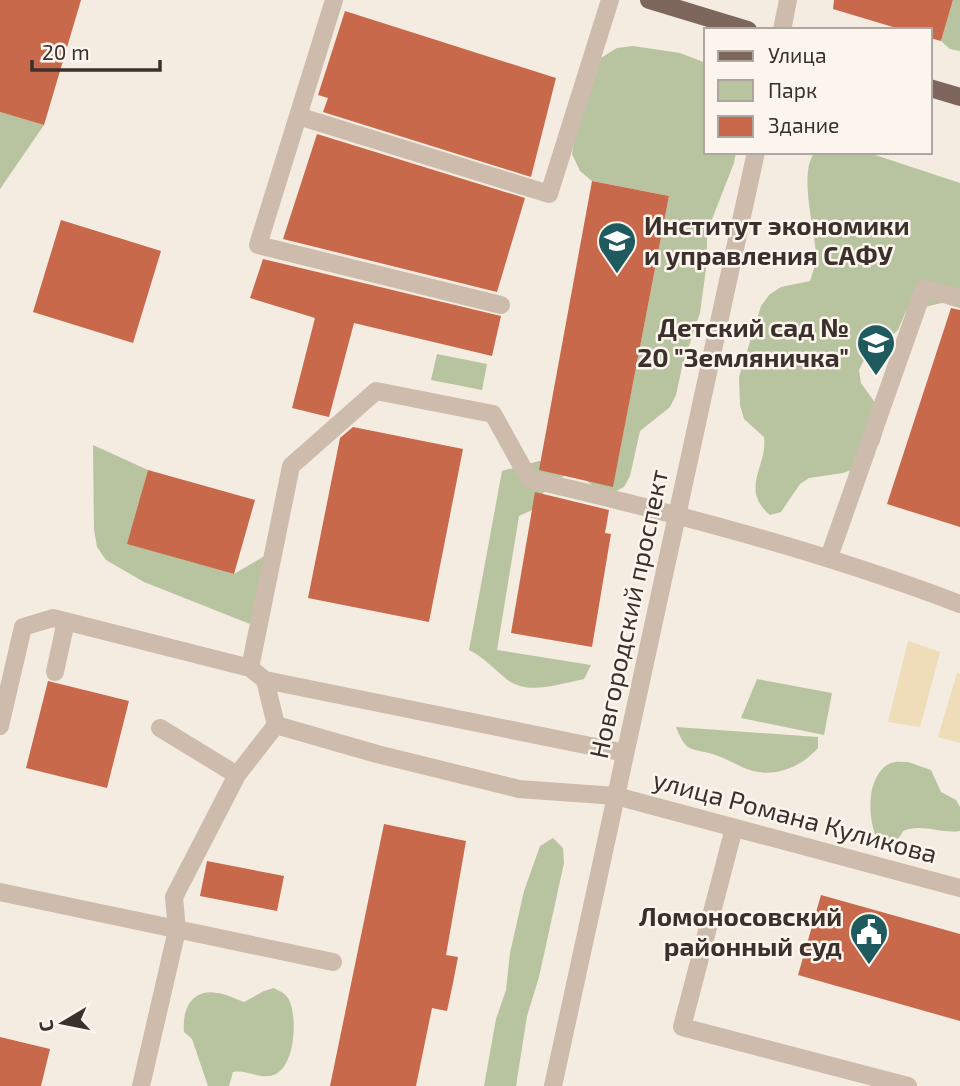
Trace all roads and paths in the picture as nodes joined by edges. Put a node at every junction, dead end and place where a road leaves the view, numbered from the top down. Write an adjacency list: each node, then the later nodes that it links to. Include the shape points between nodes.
1 (334, 0): 9 (street)
2 (610, 0): 9 (street, via 550,194)
3 (649, 0): 5 (main road)
4 (788, 0): 6 (street)
5 (741, 28)
6 (782, 28)
7 (932, 89): 8 (main road)
8 (960, 97)
9 (298, 116): 12 (street, via 258,245)
10 (756, 154): 13 (street, Новгородский проспект)
11 (960, 299): 14 (street, via 923,288)
12 (501, 304)
13 (677, 514): 14 (street); 17 (street, via 529,479 493,414 376,391 291,466); 23 (street, Новгородский проспект)
14 (829, 557): 15 (street)
15 (960, 604)
16 (66, 621): 17 (street); 18 (street); 21 (street, via 52,618 23,627)
17 (250, 667): 19 (street)
18 (55, 672)
19 (265, 680): 20 (street); 23 (street)
20 (276, 725): 24 (street); 25 (street, улица Романа Куликова, via 519,789)
21 (0, 726)
22 (160, 728): 24 (street)
23 (625, 753): 25 (street, Новгородский проспект)
24 (237, 775): 29 (street, via 174,897)
25 (616, 796): 26 (street, улица Романа Куликова); 32 (street, Новгородский проспект)
26 (734, 828): 27 (street, улица Романа Куликова); 33 (street, via 682,1027)
27 (960, 888)
28 (0, 891): 29 (street)
29 (177, 930): 30 (street); 31 (street)
30 (333, 962)
31 (141, 1086)
32 (553, 1086)
33 (908, 1086)

